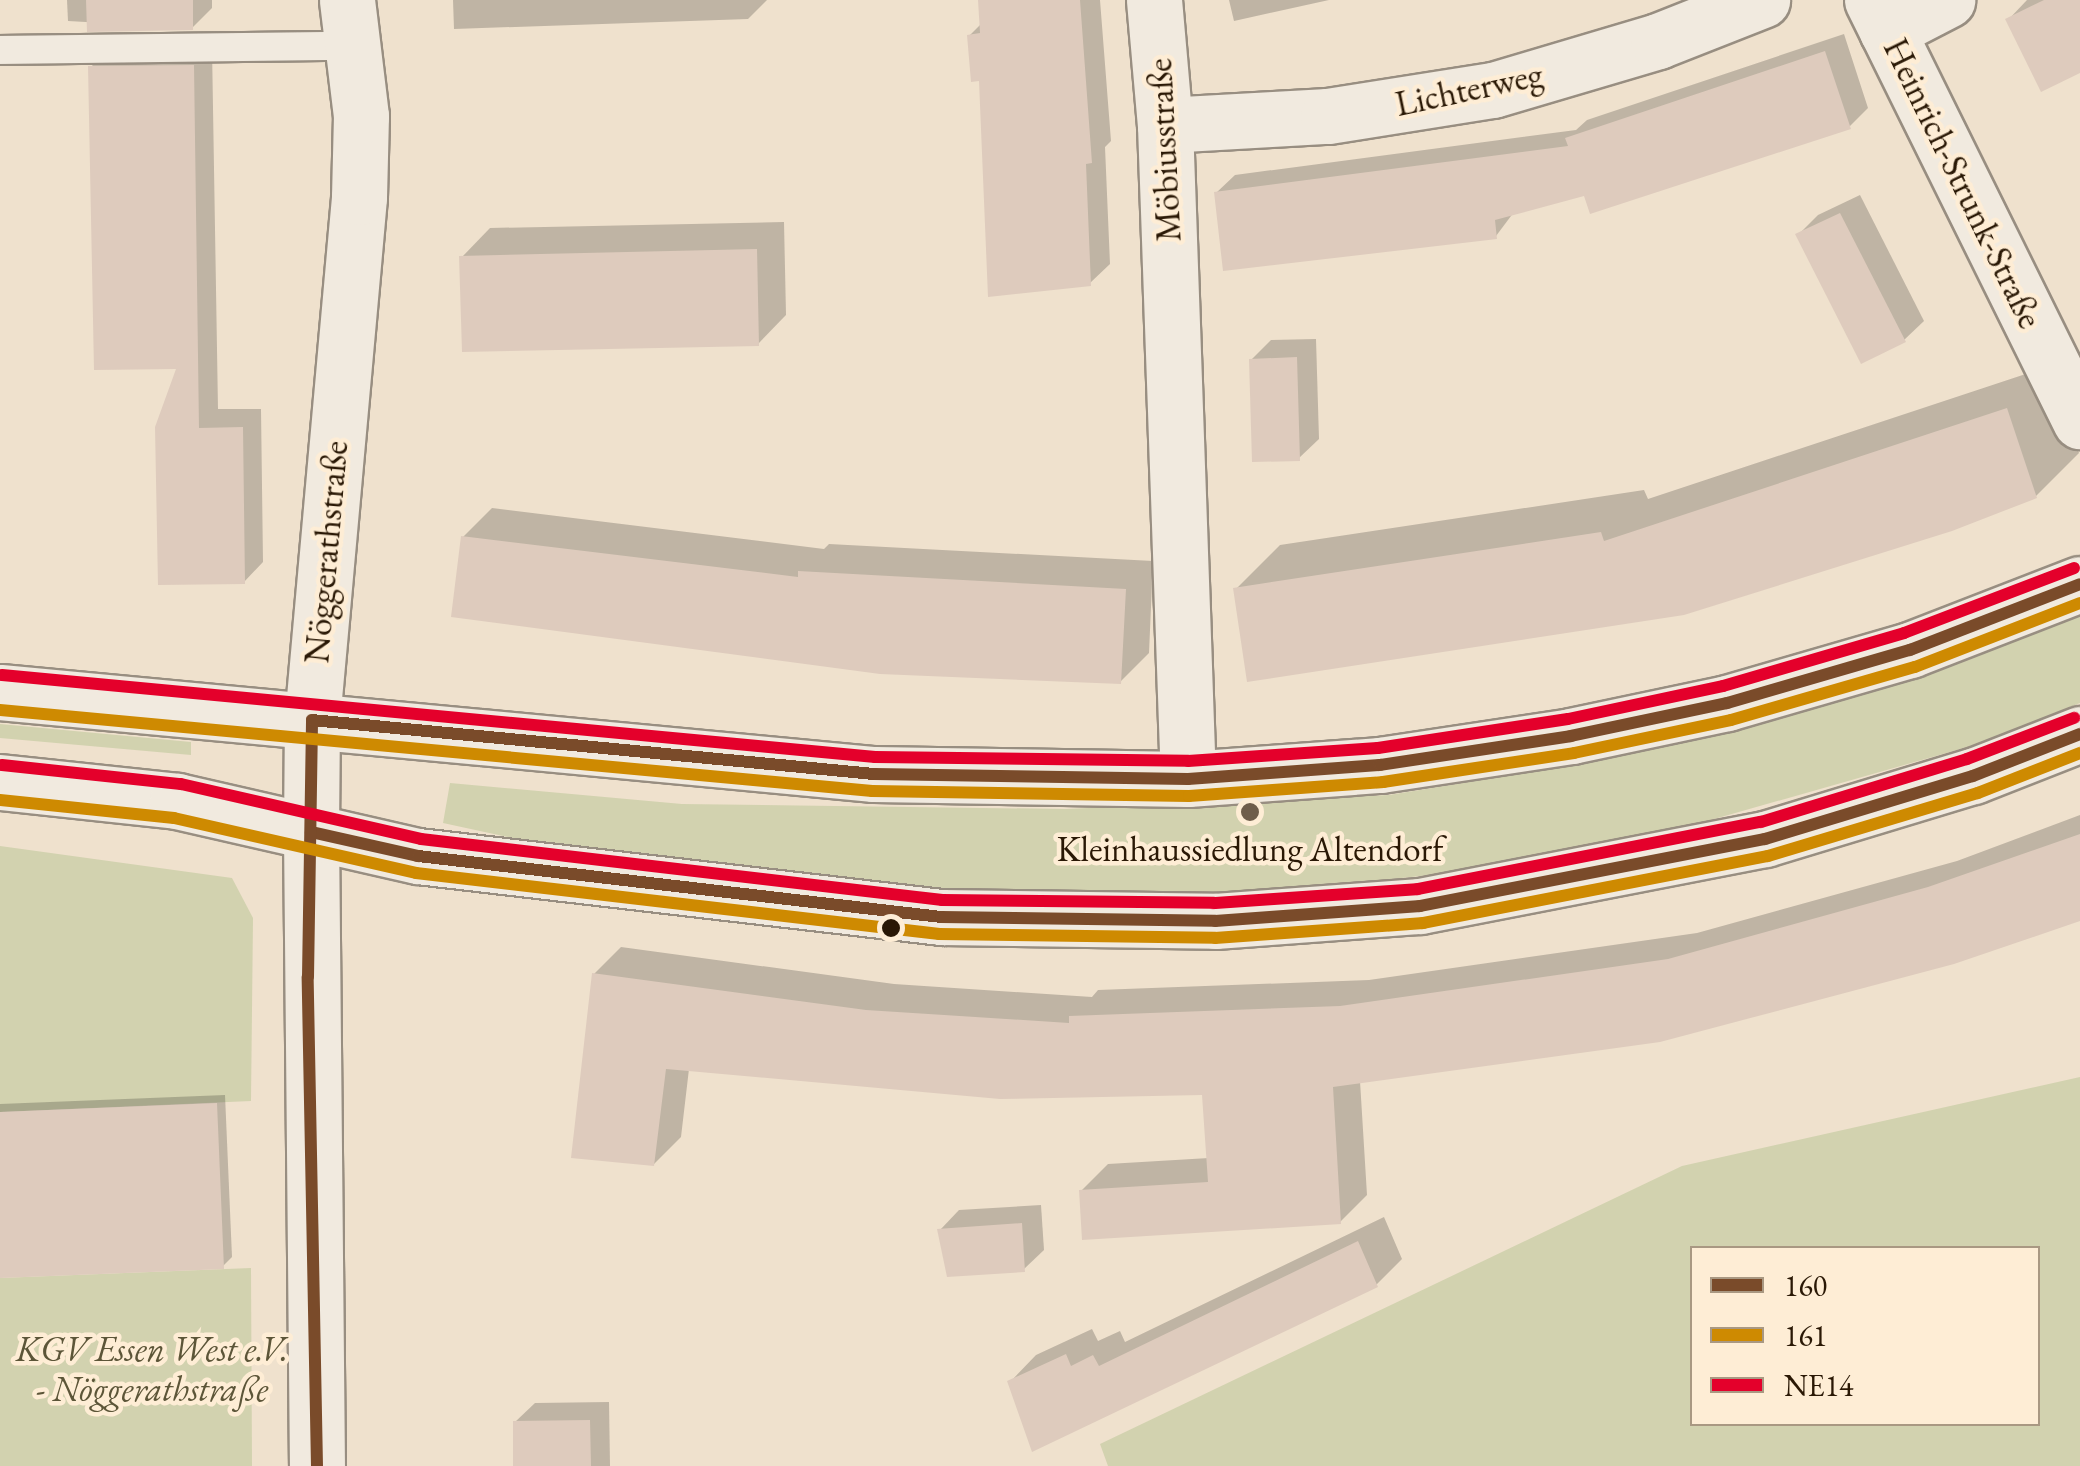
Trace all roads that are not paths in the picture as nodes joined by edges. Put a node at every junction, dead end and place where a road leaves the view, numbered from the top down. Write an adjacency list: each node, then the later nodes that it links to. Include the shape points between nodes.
1 (1154, 0): 7 (main road, Möbiusstraße)
2 (1762, 0): 7 (main road, Lichterweg, via 1658,41 1492,90 1328,116)
3 (1946, 0): 4 (main road)
4 (1880, 15): 8 (main road, Heinrich-Strunk-Straße)
5 (350, 23): 6 (lane); 11 (main road, Nöggerathstraße, via 361,116 359,197)
6 (0, 50)
7 (1165, 125): 13 (main road, Möbiusstraße)
8 (2080, 420)
9 (2080, 584): 13 (main road, via 1910,650 1630,724 1380,765)
10 (0, 692): 11 (main road)
11 (312, 720): 13 (main road, via 874,774); 15 (main road, Nöggerathstraße)
12 (2080, 734): 15 (main road, via 1972,776 1765,839 1617,871 1420,906 1215,921 941,917 418,856)
13 (1188, 779)
14 (0, 782): 15 (main road, via 177,801)
15 (311, 832): 16 (main road, Nöggerathstraße)
16 (317, 1466)

